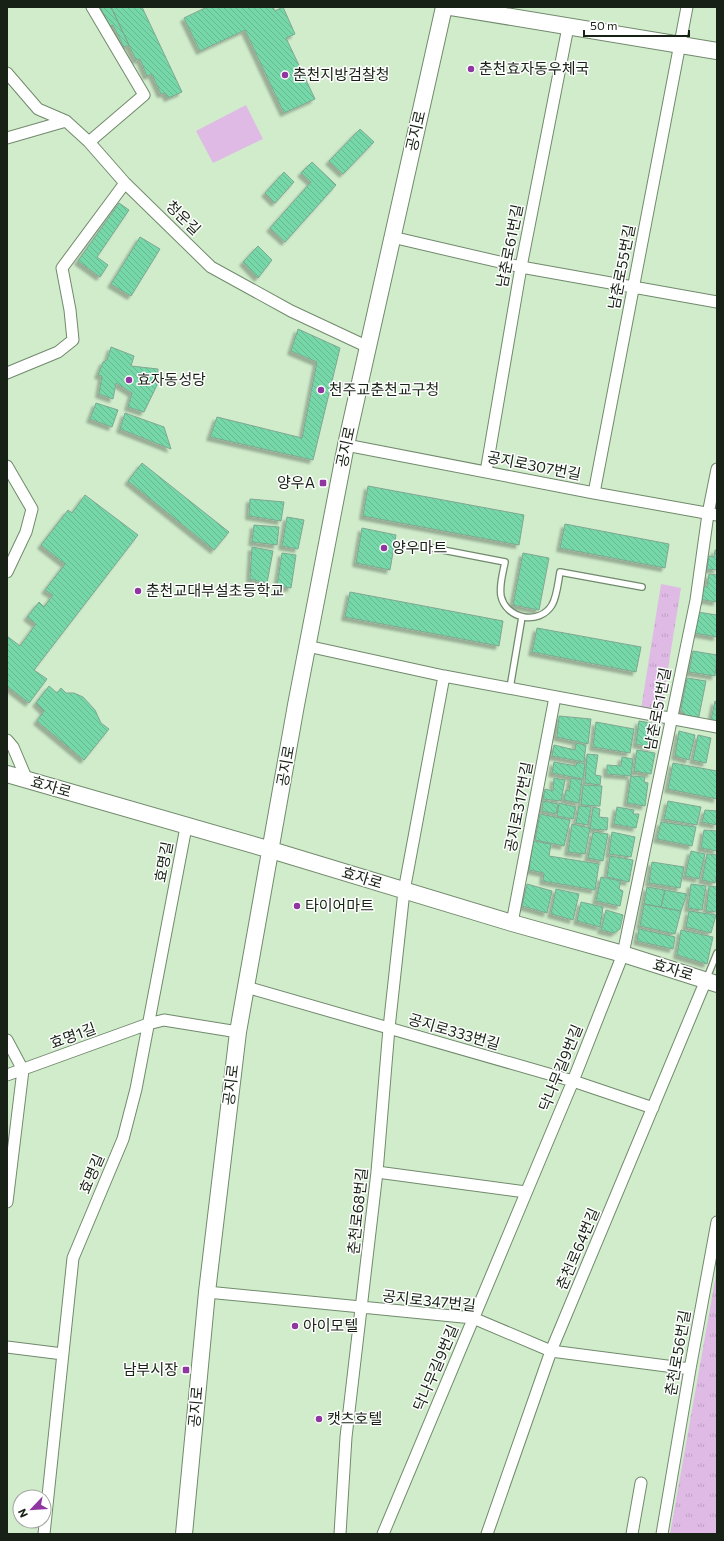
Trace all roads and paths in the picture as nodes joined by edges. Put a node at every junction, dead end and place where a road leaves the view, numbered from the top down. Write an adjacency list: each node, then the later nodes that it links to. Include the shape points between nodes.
1 (92, 7): 11 (street, via 144,95)
2 (444, 7): 13 (street, 공지로)
3 (451, 7): 5 (street)
4 (687, 7): 6 (street, 남춘로55번길)
5 (568, 27): 6 (street); 14 (street, 남춘로61번길)
6 (678, 45): 7 (street); 15 (street, 남춘로55번길)
7 (717, 51)
8 (7, 73): 9 (street, 청운길, via 38,109)
9 (66, 121): 10 (street); 11 (street, 청운길)
10 (7, 138)
11 (89, 142): 12 (street, 청운길)
12 (125, 183): 17 (street, 청운길, via 211,267 291,311); 18 (street, via 62,268 73,340 58,352)
13 (392, 237): 14 (street); 17 (street, 공지로)
14 (521, 267): 15 (street); 22 (street, 남춘로61번길)
15 (633, 286): 16 (street); 23 (street, 남춘로55번길)
16 (717, 302)
17 (368, 347): 19 (street, 공지로)
18 (7, 373)
19 (346, 445): 22 (street, 공지로307번길); 29 (street, 공지로)
20 (7, 466): 26 (street, via 32,509 26,532)
21 (717, 469): 24 (street, 남춘로51번길)
22 (486, 472): 23 (street, 공지로307번길)
23 (594, 494): 24 (street, 공지로307번길)
24 (713, 515): 33 (street, 남춘로51번길)
25 (422, 546): 28 (lane, via 505,562 500,586 501,596 510,611)
26 (7, 572)
27 (642, 587): 28 (lane, via 560,572 551,607 536,617)
28 (522, 617): 31 (lane)
29 (307, 646): 30 (street); 39 (street, 공지로)
30 (444, 676): 31 (street); 40 (street)
31 (510, 688): 32 (street)
32 (555, 697): 33 (street); 41 (street, 공지로317번길)
33 (671, 718): 34 (street); 43 (street, 남춘로51번길)
34 (717, 728)
35 (7, 740): 37 (street, via 13,747)
36 (7, 774): 37 (street, 효자로)
37 (27, 780): 38 (street, 효자로)
38 (186, 827): 39 (street, 효자로); 46 (street, 효명길)
39 (271, 850): 40 (street, 효자로); 45 (street, 공지로)
40 (404, 891): 41 (street, 효자로); 47 (street, 춘천로68번길)
41 (512, 923): 43 (street, 효자로)
42 (717, 953): 44 (lane)
43 (623, 954): 44 (street, 효자로); 52 (street, 닥나무길9번길)
44 (712, 982): 53 (street, 춘천로64번길)
45 (246, 987): 47 (street, 공지로333번길); 48 (street, 공지로)
46 (148, 1024): 48 (street, 효명1길, via 164,1020); 50 (street, 효명1길); 63 (street, 효명길, via 136,1089 123,1139 74,1258)
47 (389, 1028): 52 (street, 공지로333번길); 54 (street, 춘천로68번길)
48 (238, 1032): 58 (street, 공지로)
49 (7, 1040): 50 (street)
50 (23, 1070): 51 (street, 효명1길); 56 (street)
51 (7, 1075)
52 (573, 1082): 53 (street, 공지로333번길); 55 (street, 닥나무길9번길)
53 (653, 1108): 62 (street, 춘천로64번길)
54 (377, 1172): 55 (street); 59 (street, 춘천로68번길)
55 (526, 1192): 60 (street, 닥나무길9번길)
56 (7, 1202)
57 (717, 1222): 64 (street, 춘천로56번길)
58 (207, 1292): 59 (street, 공지로347번길); 67 (street, 공지로)
59 (362, 1308): 60 (street, 공지로347번길); 68 (street, 춘천로68번길, via 346,1436)
60 (473, 1318): 62 (street, 공지로347번길); 69 (street, 닥나무길9번길)
61 (7, 1347): 63 (street)
62 (551, 1351): 64 (street, 공지로347번길); 70 (street, 춘천로64번길)
63 (63, 1354): 66 (street, 효명길)
64 (690, 1369): 72 (street, 춘천로56번길)
65 (641, 1483): 71 (street)
66 (44, 1534)
67 (184, 1534)
68 (340, 1534)
69 (383, 1534)
70 (487, 1534)
71 (632, 1534)
72 (662, 1534)

